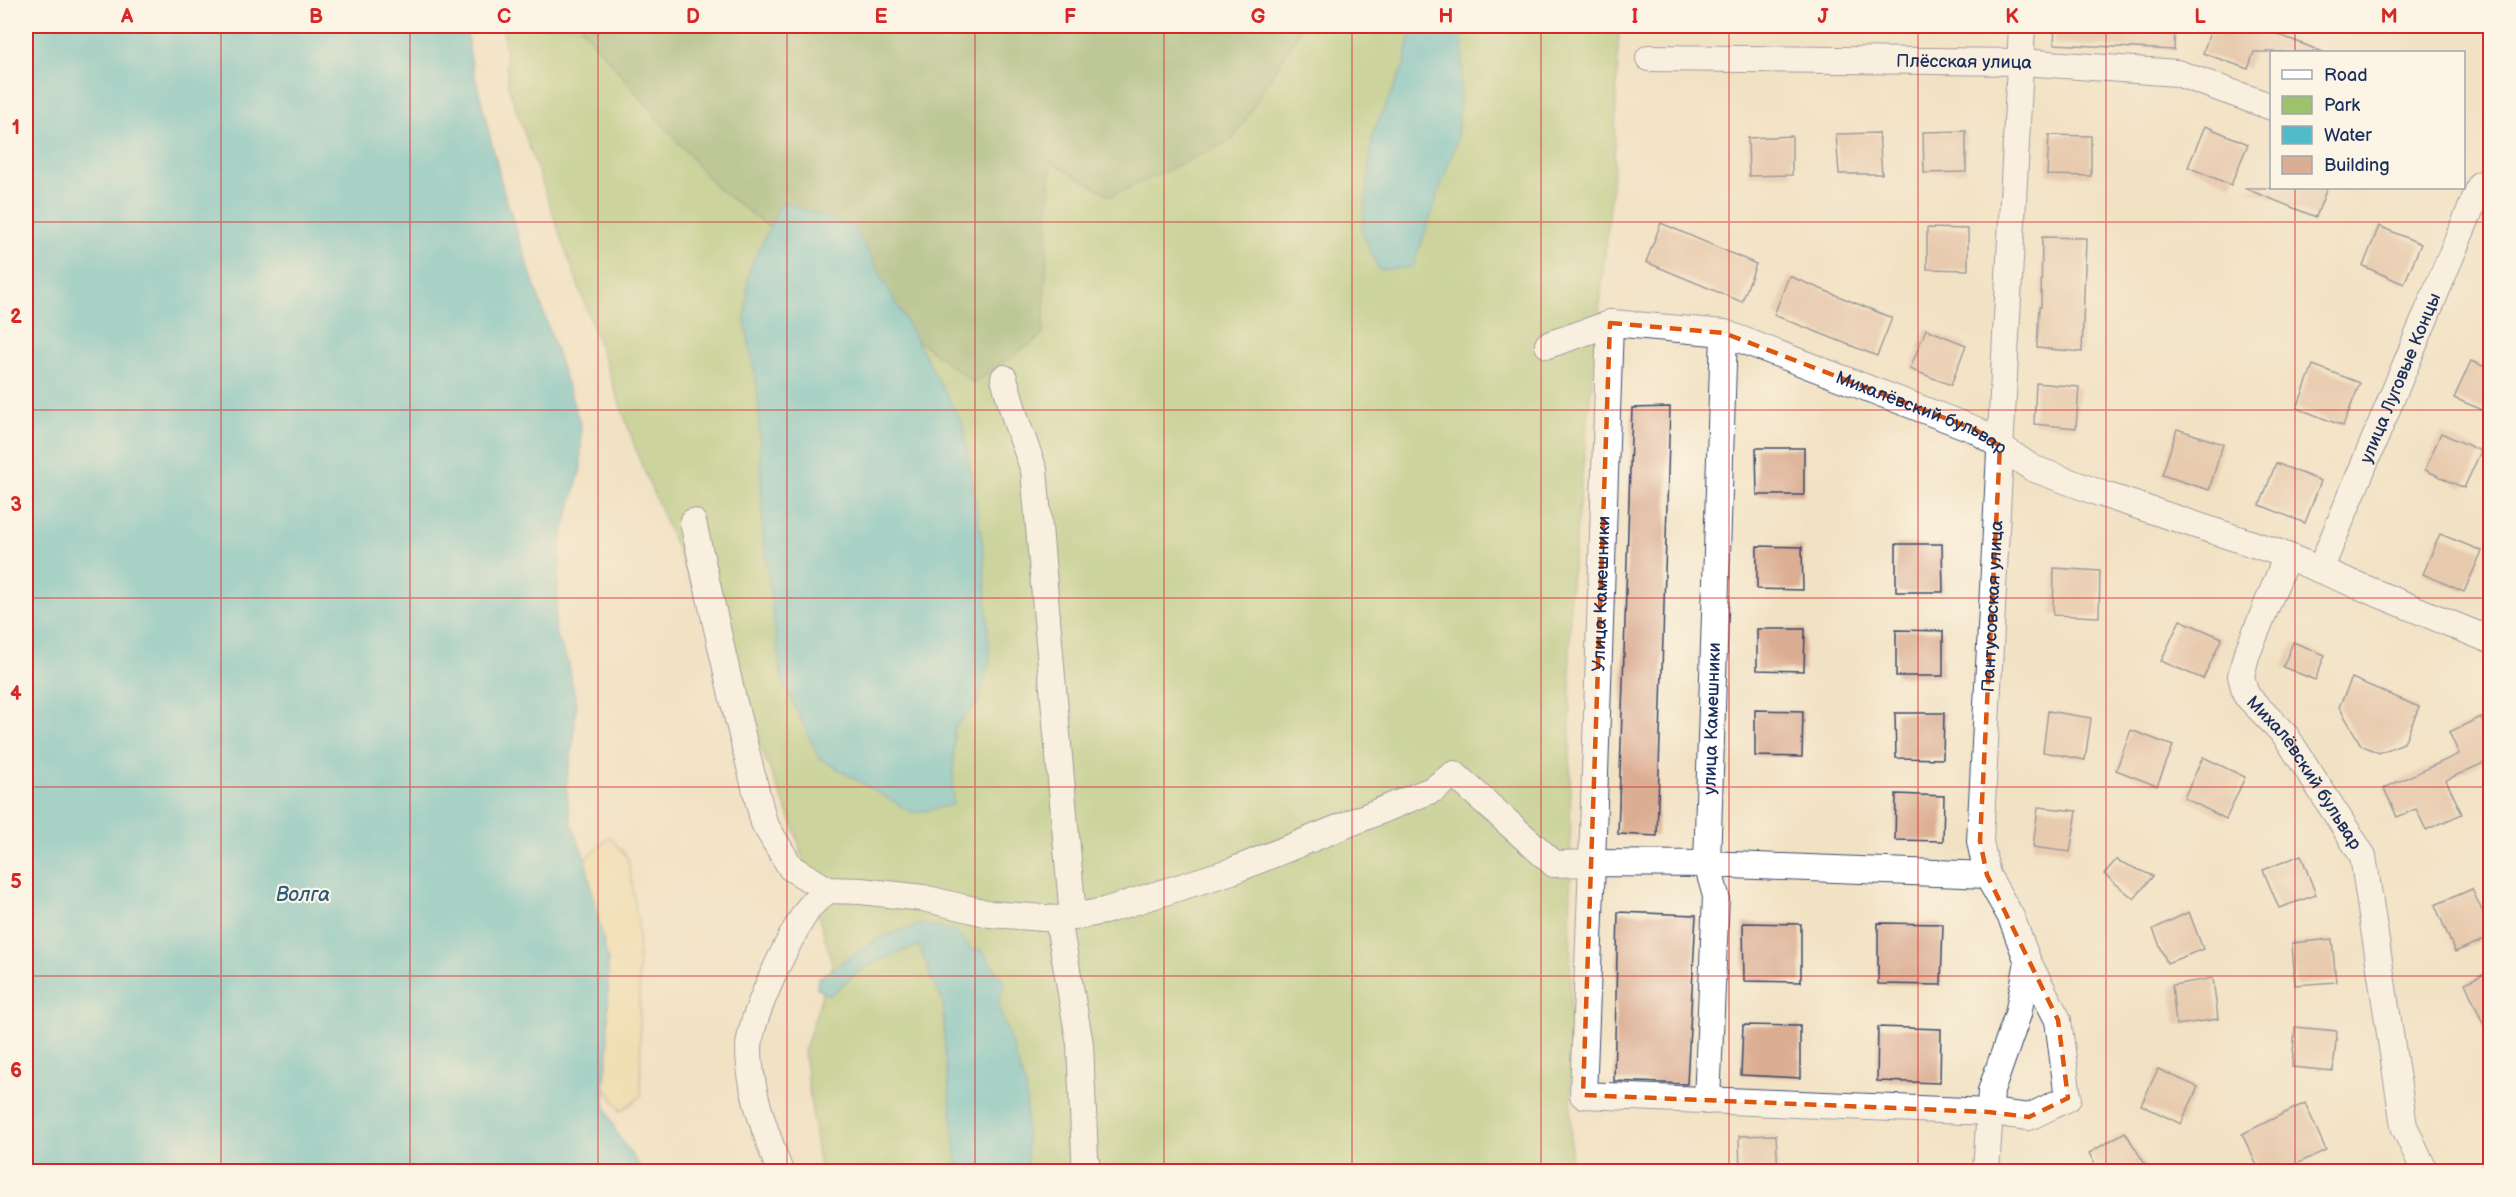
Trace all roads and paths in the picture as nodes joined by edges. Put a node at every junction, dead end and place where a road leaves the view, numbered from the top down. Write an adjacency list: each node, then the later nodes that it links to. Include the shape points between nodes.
1 (2022, 26): 3 (street, Пантусовская улица)
2 (1648, 58): 3 (street, Плёсская улица)
3 (2020, 62): 4 (street, Плёсская улица, via 2177,72); 10 (street, Пантусовская улица)
4 (2270, 107)
5 (2478, 183): 13 (street, улица Луговые Концы)
6 (1610, 323): 7 (street, Михалёвский бульвар); 8 (street, Михалёвский бульвар); 15 (street, Улица Камешники)
7 (1724, 333): 10 (street, Михалёвский бульвар, via 1976,430); 16 (street, улица Камешники)
8 (1548, 345)
9 (1005, 378): 19 (street, via 1034,470)
10 (2000, 446): 12 (street, Михалёвский бульвар, via 2032,468); 17 (street, Пантусовская улица, via 1980,840)
11 (693, 522): 18 (street, via 764,823 791,868)
12 (2287, 556): 13 (street, Михалёвский бульвар); 26 (street, Михалёвский бульвар, via 2241,676 2246,694 2286,736 2363,855 2404,1126)
13 (2320, 570): 14 (street, Михалёвский бульвар)
14 (2490, 640)
15 (1592, 863): 16 (street); 19 (street, via 1554,864 1454,774 1434,789 1232,871 1104,911); 21 (street, Улица Камешники, via 1583,1095)
16 (1707, 864): 17 (street); 21 (street, улица Камешники, via 1716,896)
17 (1987, 875): 20 (street, Пантусовская улица, via 2011,917)
18 (828, 890): 19 (street, via 923,898 990,914); 23 (street, via 810,907 791,938 757,1014 749,1046 755,1099)
19 (1065, 918): 24 (street, via 1080,1044)
20 (2028, 962): 22 (street, via 2018,1014 1991,1091); 22 (street, Пантусовская улица, via 2058,1020 2068,1098 2029,1117)
21 (1707, 1101): 22 (street)
22 (1989, 1112): 25 (street)
23 (780, 1172)
24 (1088, 1172)
25 (1986, 1172)
26 (2425, 1172)

